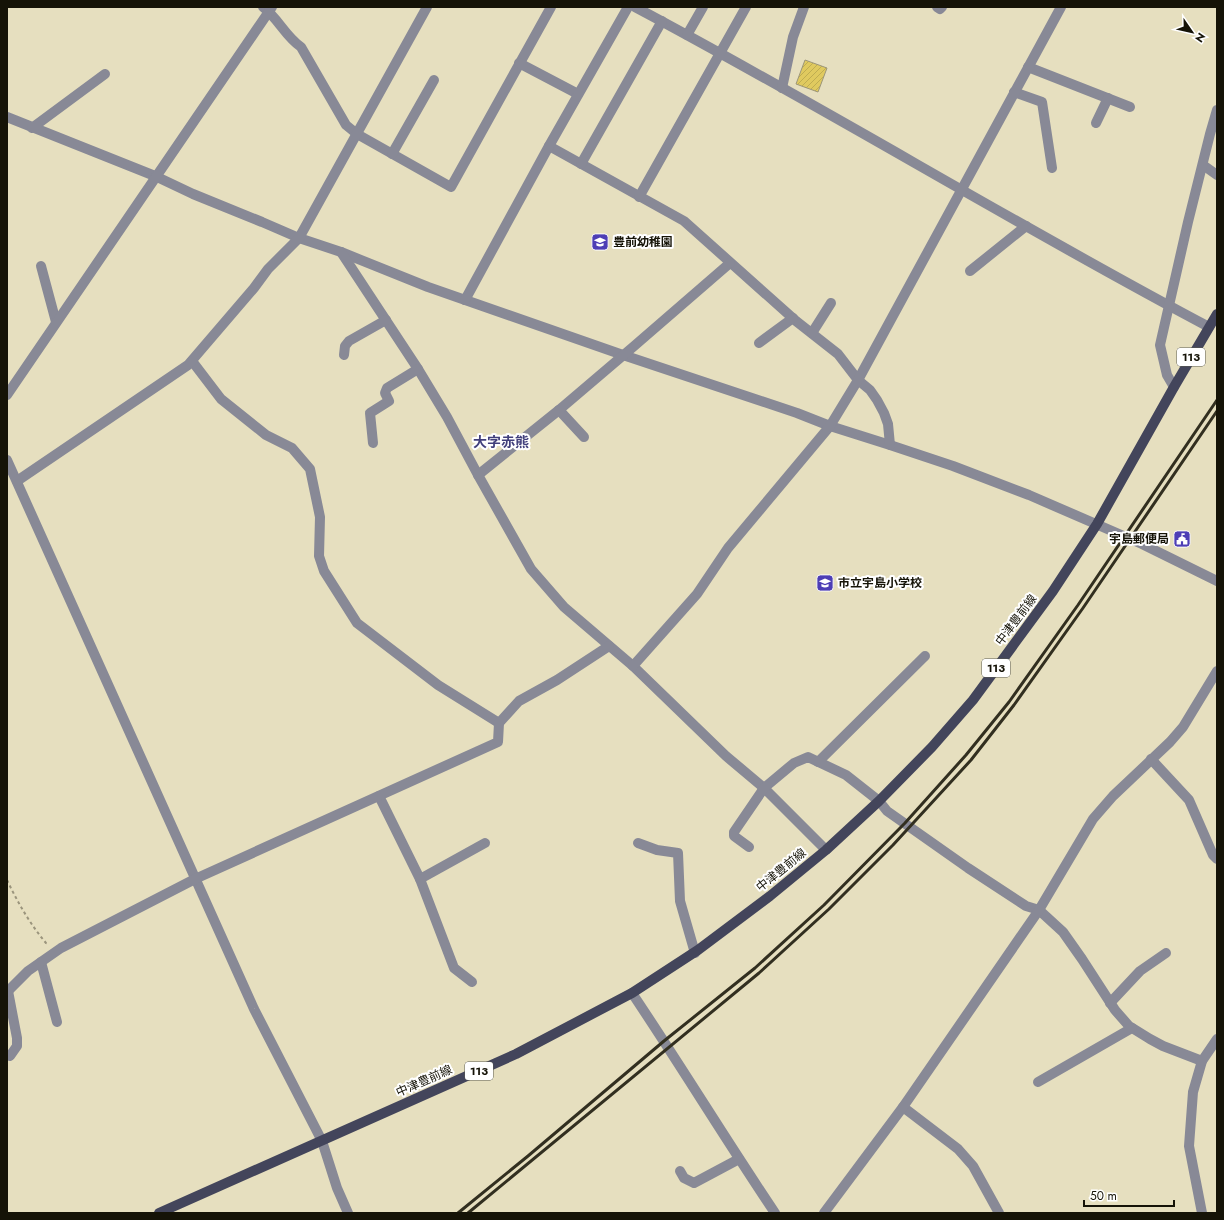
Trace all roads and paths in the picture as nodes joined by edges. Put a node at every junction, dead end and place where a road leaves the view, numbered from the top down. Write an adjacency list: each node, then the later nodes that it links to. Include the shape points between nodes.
1 (427, 7): 28 (street)
2 (551, 7): 15 (street)
3 (628, 7): 21 (street)
4 (635, 7): 12 (street)
5 (703, 7): 13 (street)
6 (746, 7): 14 (street)
7 (804, 7): 19 (street, via 793,37)
8 (938, 7): 9 (street, via 940,10)
9 (942, 7)
10 (1061, 7): 16 (street)
11 (268, 8): 28 (street, via 293,41 301,46 346,125); 35 (street)
12 (662, 21): 13 (street); 31 (street)
13 (687, 34): 14 (street)
14 (721, 52): 19 (street); 37 (street)
15 (519, 64): 21 (street); 30 (street, via 451,186)
16 (1028, 67): 20 (street); 22 (street)
17 (104, 74): 27 (street)
18 (434, 80): 30 (street)
19 (782, 88): 36 (street)
20 (1014, 92): 33 (street, via 1042,102); 36 (street)
21 (578, 94): 29 (street)
22 (1108, 98): 23 (street); 26 (street)
23 (1130, 107)
24 (1217, 110): 32 (street)
25 (7, 117): 27 (street)
26 (1096, 123)
27 (32, 128): 35 (street)
28 (357, 134): 30 (street); 39 (street)
29 (549, 146): 31 (street); 44 (street)
30 (392, 154)
31 (581, 164): 37 (street)
32 (1203, 165): 34 (street); 46 (street)
33 (1052, 168)
34 (1217, 175)
35 (155, 176): 39 (street); 50 (street)
36 (961, 189): 38 (street); 58 (street)
37 (639, 197): 41 (street, via 684,221)
38 (1026, 226): 43 (street); 46 (street)
39 (299, 238): 40 (street); 56 (street, via 268,269)
40 (341, 252): 44 (street); 49 (street)
41 (730, 262): 48 (street); 55 (street)
42 (41, 266): 50 (street)
43 (970, 270)
44 (465, 300): 55 (street)
45 (831, 303): 52 (street)
46 (1169, 306): 51 (street); 59 (street, via 1160,345 1167,375)
47 (1217, 314): 51 (main road, 中津豊前線 / 113)
48 (793, 318): 52 (street); 53 (street)
49 (386, 320): 54 (street, via 349,341 345,346); 57 (street)
50 (56, 322): 60 (street)
51 (1209, 327): 59 (main road, 中津豊前線 / 113)
52 (812, 333): 58 (street, via 838,354)
53 (759, 343)
54 (344, 355)
55 (623, 355): 61 (street); 62 (street)
56 (192, 360): 68 (street); 75 (street, via 221,399 266,435 292,448 310,469 320,517 319,556 324,572 357,622 438,685)
57 (418, 369): 64 (street, via 387,388 385,393 389,401 370,413); 67 (street)
58 (858, 380): 62 (street); 65 (street, via 870,390 884,413)
59 (1174, 386): 69 (main road, 中津豊前線 / 113)
60 (7, 395)
61 (559, 410): 63 (street); 67 (street)
62 (830, 426): 65 (street); 73 (street, via 728,548 697,594)
63 (584, 437)
64 (373, 443)
65 (890, 445): 69 (street, via 1029,495)
66 (7, 460): 68 (street)
67 (478, 475): 71 (street, via 531,569 564,607)
68 (17, 481): 86 (street)
69 (1097, 524): 70 (street); 80 (main road, 中津豊前線 / 113, via 1053,591 973,700)
70 (1217, 581)
71 (609, 646): 73 (street); 75 (street, via 519,701)
72 (925, 656): 77 (street)
73 (633, 666): 78 (street, via 726,756)
74 (1217, 671): 76 (street, via 1183,727)
75 (499, 723): 79 (street, via 498,742)
76 (1151, 759): 85 (street, via 1189,800); 89 (street, via 1093,819)
77 (818, 762): 78 (street, via 808,757 794,763); 80 (street, via 846,775)
78 (764, 788): 83 (street, via 734,832 734,836); 84 (street)
79 (379, 796): 86 (street); 87 (street)
80 (879, 801): 84 (main road, 中津豊前線 / 113); 89 (street, via 887,811 968,868 1026,906)
81 (485, 843): 87 (street)
82 (638, 843): 91 (street, via 678,853 680,901)
83 (749, 848)
84 (826, 850): 91 (main road, 中津豊前線 / 113)
85 (1217, 859)
86 (195, 879): 90 (street); 105 (street, via 254,1009)
87 (420, 879): 94 (street, via 454,968)
88 (7, 880): 90 (path, via 17,902 34,928 46,943)
89 (1039, 910): 97 (street, via 1063,932); 104 (street)
90 (61, 948): 93 (street)
91 (695, 953): 96 (main road, 中津豊前線 / 113)
92 (1166, 953): 97 (street, via 1140,971)
93 (41, 962): 95 (street); 98 (street)
94 (472, 982)
95 (8, 991): 101 (street, via 17,1038)
96 (632, 993): 105 (main road, 中津豊前線 / 113, via 516,1054); 106 (street)
97 (1110, 1003): 99 (street)
98 (57, 1022)
99 (1132, 1028): 102 (street, via 1163,1046); 103 (street)
100 (1217, 1039): 102 (street)
101 (10, 1056)
102 (1202, 1061): 113 (street, via 1193,1092 1189,1146)
103 (1038, 1082)
104 (903, 1107): 111 (street); 112 (street, via 958,1149 973,1166)
105 (322, 1141): 108 (main road, 中津豊前線 / 113); 109 (street)
106 (739, 1159): 107 (street, via 694,1183 684,1178); 110 (street)
107 (680, 1171)
108 (159, 1213)
109 (348, 1213)
110 (775, 1213)
111 (824, 1213)
112 (999, 1213)
113 (1202, 1213)

